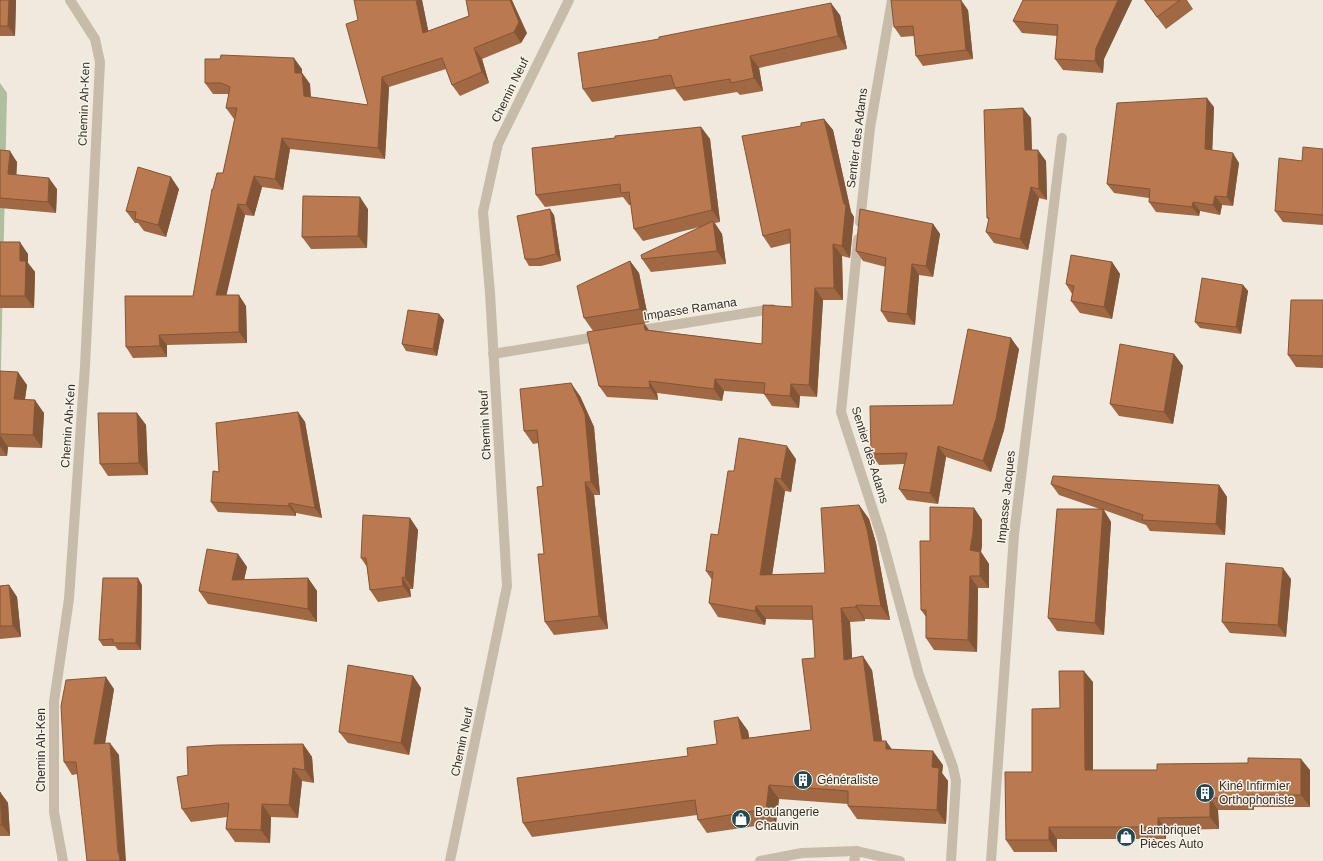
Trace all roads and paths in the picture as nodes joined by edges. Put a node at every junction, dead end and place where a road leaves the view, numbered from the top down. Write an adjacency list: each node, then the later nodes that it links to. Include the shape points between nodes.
1 (70, 0): 10 (street, Chemin Ah-Ken, via 95,39 100,62 85,366 69,599 54,702 54,812)
2 (569, 0): 8 (street, Chemin Neuf, via 498,144 484,204)
3 (892, 0): 14 (street, Sentier des Adams, via 870,128 841,412 881,535 919,675 953,767 956,781)
4 (1062, 138): 15 (street, Impasse Jacques, via 1014,535)
5 (772, 309): 6 (street, Impasse Ramana)
6 (625, 333)
7 (609, 335): 8 (street)
8 (493, 354): 11 (street, Chemin Neuf, via 507,586)
9 (855, 856): 12 (street, via 802,853); 13 (street)
10 (63, 861)
11 (450, 861)
12 (760, 861)
13 (900, 861)
14 (951, 861)
15 (991, 861)

